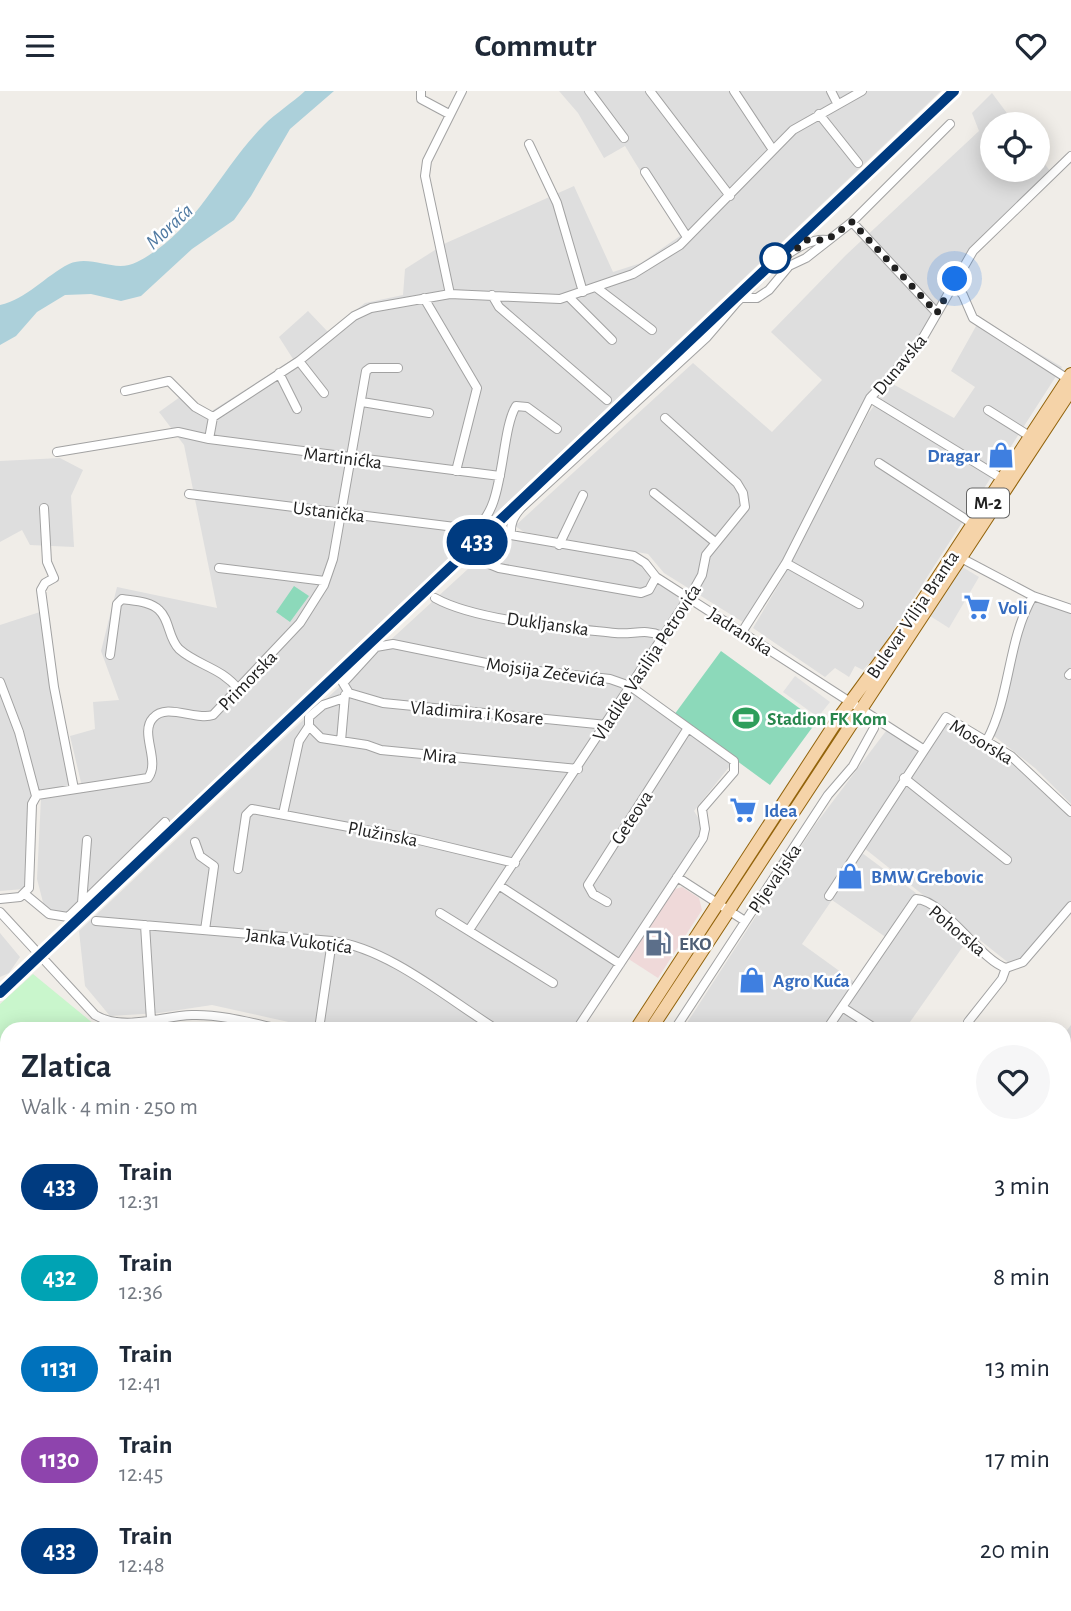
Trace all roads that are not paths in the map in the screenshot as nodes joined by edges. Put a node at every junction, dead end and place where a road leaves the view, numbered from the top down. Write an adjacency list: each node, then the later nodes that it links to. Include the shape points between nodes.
1 (421, 91): 9 (street, via 421,99)
2 (462, 91): 9 (street)
3 (589, 91): 12 (street)
4 (650, 91): 18 (street)
5 (734, 91): 14 (street)
6 (831, 91): 8 (street)
7 (862, 91): 8 (street)
8 (837, 103): 10 (street)
9 (449, 114): 25 (street, via 427,161 425,176)
10 (819, 114): 14 (street); 16 (street)
11 (950, 124): 19 (street)
12 (624, 138)
13 (529, 144): 24 (street, via 561,215)
14 (773, 150): 18 (street)
15 (1071, 156): 22 (street, Dunavska, via 973,251)
16 (858, 163)
17 (645, 172): 20 (street)
18 (730, 196): 20 (street)
19 (852, 222): 21 (street); 30 (street)
20 (687, 237): 23 (street, via 642,269)
21 (827, 240): 29 (street, via 789,266 769,290 757,298); 29 (street, via 816,238 799,245)
22 (953, 283): 30 (street, Dunavska); 36 (street, via 972,318)
23 (597, 288): 24 (street); 31 (street)
24 (583, 292): 27 (street)
25 (450, 294): 26 (street); 28 (street)
26 (492, 295): 27 (street); 40 (street, via 499,307)
27 (569, 297): 32 (street)
28 (424, 298): 33 (street, via 360,312); 53 (street, via 477,388)
29 (741, 298): 63 (street, Jadranska, via 707,337 521,508 511,534)
30 (937, 313): 39 (street, Dunavska, via 917,348)
31 (652, 330)
32 (612, 340)
33 (299, 361): 35 (street); 38 (street)
34 (398, 368): 41 (street, Primorska, via 368,368)
35 (279, 373): 42 (street); 45 (street)
36 (1070, 381): 48 (main road, Bulevar Vilija Branta / M-2); 64 (main road, Bulevar Vilija Branta / M-2)
37 (125, 391): 45 (street, via 169,381 195,407)
38 (324, 393)
39 (870, 398): 55 (street); 66 (street, Dunavska)
40 (607, 400)
41 (362, 402): 44 (street); 51 (street, Primorska)
42 (297, 409)
43 (988, 410): 48 (street)
44 (429, 413)
45 (213, 417): 49 (street)
46 (665, 418): 62 (street, Vladike Vasilija Petrovića, via 743,493 744,510)
47 (557, 429): 54 (street, via 527,407 516,405)
48 (1031, 437): 55 (main road, Bulevar Vilija Branta / M-2)
49 (209, 439): 50 (street, Martinićka, via 178,432); 51 (street, Martinićka)
50 (57, 452)
51 (351, 458): 53 (street, Martinićka); 60 (street, Primorska)
52 (879, 463): 61 (street)
53 (456, 471): 54 (street, Martinićka)
54 (499, 476): 60 (street, Ustanička, via 492,506 480,525 469,529)
55 (1004, 480): 61 (main road, Bulevar Vilija Branta / M-2)
56 (654, 493): 62 (street)
57 (189, 494): 60 (street, Ustanička)
58 (583, 495): 63 (street)
59 (44, 508): 92 (street, via 47,562 54,578 41,590)
60 (342, 512): 69 (street, Primorska)
61 (973, 524): 82 (main road, Bulevar Vilija Branta / M-2)
62 (715, 542): 71 (street, Vladike Vasilija Petrovića)
63 (559, 545): 68 (street, Jadranska, via 634,556)
64 (961, 558): 70 (street); 82 (main road, Bulevar Vilija Branta / M-2)
65 (484, 562): 68 (street, via 641,593 649,590)
66 (786, 563): 73 (street); 75 (street, Dunavska)
67 (219, 568): 69 (street)
68 (656, 577): 71 (street, Jadranska)
69 (325, 582): 80 (street, Primorska, via 300,623)
70 (1032, 596): 74 (street); 87 (street, via 1017,630)
71 (689, 597): 75 (street, Jadranska); 76 (street, Vladike Vasilija Petrovića)
72 (435, 598): 76 (street, Dukljanska, via 486,614 620,633 646,630)
73 (859, 604)
74 (1071, 609)
75 (742, 632): 82 (street, Jadranska)
76 (662, 636): 79 (street, Vladike Vasilija Petrovića)
77 (110, 655): 80 (street, via 117,604 122,599 149,604 162,612 180,650 229,677)
78 (0, 683): 93 (street, via 16,720)
79 (631, 686): 81 (street, Mojsija Zečevića, via 398,645 376,647 344,680); 83 (street, Vladike Vasilija Petrovića); 85 (street, Mojsija Zečevića)
80 (239, 690): 92 (street, Primorska, via 211,717 163,712 154,716 149,727 153,768 148,778)
81 (346, 694): 83 (street, Vladimira i Kosare, via 397,705); 84 (street, via 314,711); 88 (street)
82 (856, 705): 89 (street, Mosorska); 110 (main road, Bulevar Vilija Branta / M-2)
83 (607, 725): 90 (street, Vladike Vasilija Petrovića)
84 (309, 726): 88 (street, Mira, via 321,738); 95 (street, via 299,741)
85 (688, 728): 102 (street, Mojsija Zečevića, via 734,761 734,772 702,809 705,835); 107 (street, Geteova, via 588,885)
86 (874, 728): 114 (street, Pljevaljska, via 853,766 828,795)
87 (987, 740): 89 (street, Mosorska, via 946,717); 94 (street, Mosorska, via 1020,763)
88 (341, 741): 90 (street, Mira, via 389,751)
89 (923, 749): 91 (street)
90 (578, 769): 100 (street, Vladike Vasilija Petrovića)
91 (904, 778): 99 (street); 105 (street)
92 (74, 789): 93 (street, Primorska)
93 (36, 796): 104 (street)
94 (1071, 812)
95 (283, 814): 100 (street, Plužinska); 101 (street, Plužinska, via 249,810)
96 (165, 823): 108 (street)
97 (87, 840): 108 (street)
98 (195, 842): 116 (street, via 200,856 214,866)
99 (1007, 860)
100 (515, 863): 103 (street, Vladike Vasilija Petrovića)
101 (238, 869)
102 (677, 877): 110 (street); 119 (street)
103 (500, 886): 117 (street, Vladike Vasilija Petrovića); 119 (street)
104 (25, 894): 106 (street); 108 (street, via 59,918 68,917)
105 (829, 896)
106 (0, 899)
107 (607, 902)
108 (82, 903)
109 (1071, 906): 120 (street, via 1023,962)
110 (723, 907): 114 (street); 130 (main road, Bulevar Vilija Branta / M-2); 131 (main road, Bulevar Vilija Branta / M-2)
111 (0, 912): 124 (street, via 95,1015)
112 (440, 913): 117 (street)
113 (96, 921): 115 (street, Janka Vukotića)
114 (745, 921): 132 (street, Pljevaljska)
115 (145, 925): 116 (street, Janka Vukotića); 123 (street)
116 (205, 930): 118 (street, Janka Vukotića)
117 (469, 930): 121 (street)
118 (332, 941): 127 (street); 128 (street, Janka Vukotića, via 360,947 389,961)
119 (620, 964): 129 (street)
120 (1006, 968): 122 (street, Pohorska, via 917,898); 135 (street, Pohorska)
121 (553, 983)
122 (842, 1007): 133 (street, Pohorska); 134 (street)
123 (151, 1020): 125 (street); 126 (street, via 204,1015)
124 (111, 1022)
125 (126, 1022)
126 (242, 1022)
127 (320, 1022)
128 (485, 1022)
129 (582, 1022)
130 (641, 1022)
131 (655, 1022)
132 (680, 1022)
133 (832, 1022)
134 (865, 1022)
135 (968, 1022)

